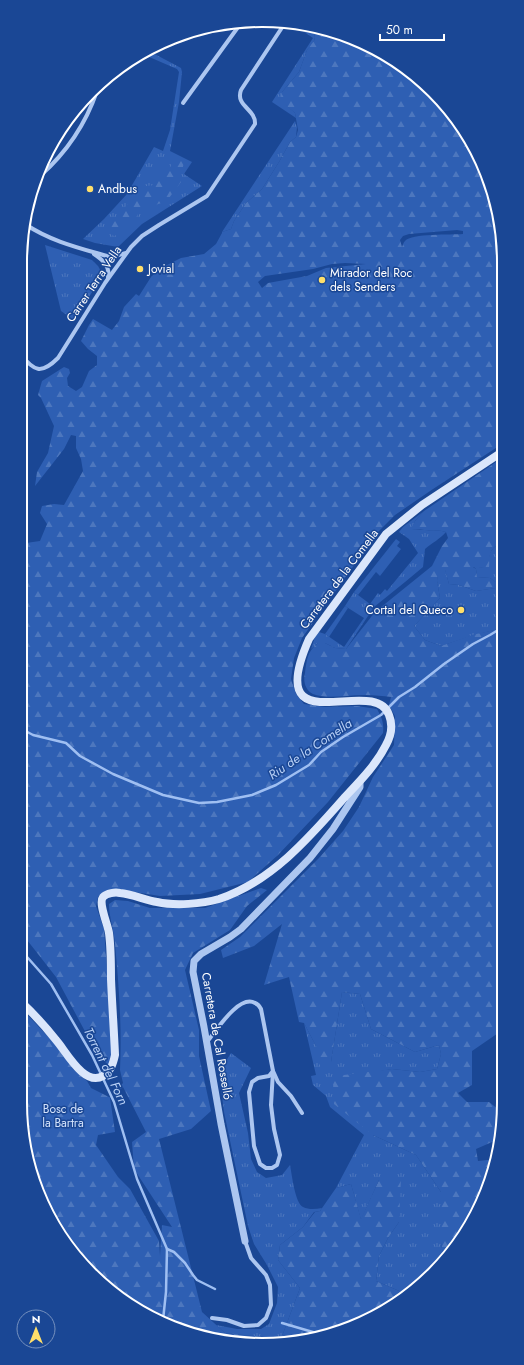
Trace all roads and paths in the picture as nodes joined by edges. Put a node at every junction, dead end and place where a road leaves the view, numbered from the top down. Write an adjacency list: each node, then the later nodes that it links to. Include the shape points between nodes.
1 (282, 28): 8 (street, Carrer Terra Vella, via 239,95 254,116 255,124 212,190 200,201 142,236)
2 (237, 29): 4 (street)
3 (94, 98): 5 (street, via 72,140)
4 (183, 103)
5 (46, 170)
6 (30, 227): 7 (street, via 45,236)
7 (87, 250): 8 (street, via 107,256); 9 (street, via 103,260 107,266 109,272)
8 (127, 252): 9 (street, Carrer Terra Vella)
9 (105, 283): 10 (street, Carrer Terra Vella, via 58,358 51,365 41,369 32,367)
10 (27, 362)
11 (497, 455): 12 (main road, Carretera de la Comella, via 422,505 386,534 319,624 302,654 298,668 298,687 309,700 366,701 387,709 392,728 387,745)
12 (360, 781): 13 (main road, Carretera de la Comella, via 322,824 285,859 259,880 244,888 200,904 159,903 119,892 103,898 101,902 109,932 115,1055 110,1070 101,1077 92,1078 82,1073); 14 (street, Carretera de Cal Rosselló, via 360,787 334,829 310,858 241,929 194,961 193,972)
13 (27, 1009)
14 (207, 1042): 15 (street, via 232,1010 242,1003 256,1003 261,1009); 17 (street, Carretera de Cal Rosselló)
15 (273, 1071): 15 (street, via 271,1105 280,1155 277,1165 266,1168 260,1164 254,1146 249,1092 252,1082 269,1076); 16 (street, via 278,1082)
16 (302, 1113)
17 (245, 1242): 18 (street, via 251,1258 266,1275 270,1285 271,1305 266,1318 258,1325 244,1326)
18 (212, 1318)

